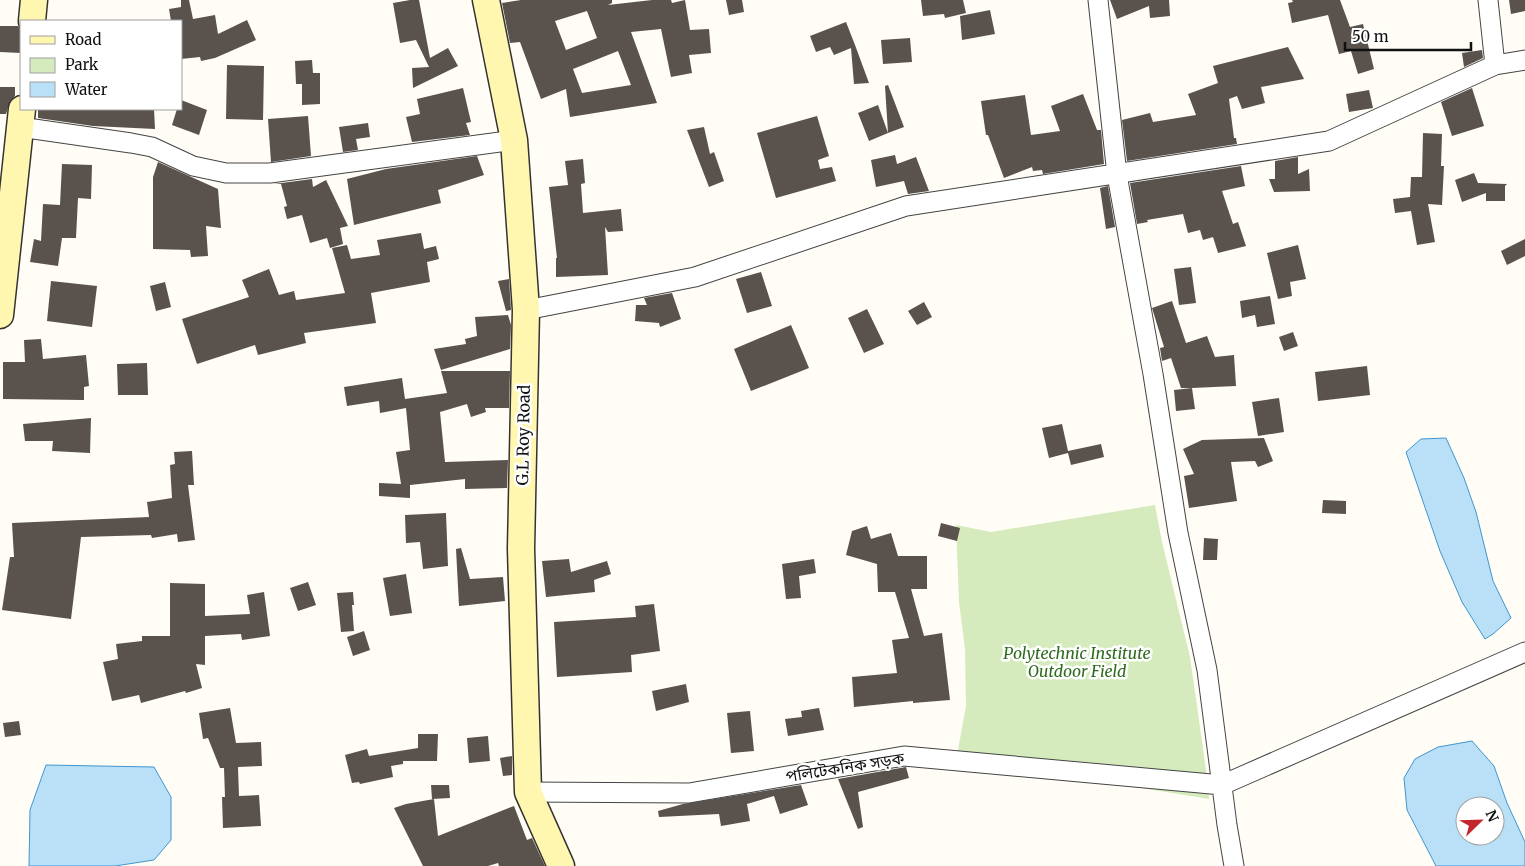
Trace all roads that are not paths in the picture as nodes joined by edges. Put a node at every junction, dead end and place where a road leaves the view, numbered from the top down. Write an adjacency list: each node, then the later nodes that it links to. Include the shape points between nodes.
1 (34, 0): 5 (main road)
2 (486, 0): 9 (main road, G.L Roy Road)
3 (1098, 0): 10 (street)
4 (1488, 0): 7 (street)
5 (32, 20)
6 (1525, 60): 7 (street)
7 (1495, 66): 10 (street, via 1329,141)
8 (21, 118): 9 (street, via 152,147 193,166 226,173 270,172); 12 (main road)
9 (514, 140): 11 (main road, G.L Roy Road)
10 (1117, 175): 11 (street, via 906,206 695,276); 14 (street, via 1178,533 1207,670)
11 (526, 310): 15 (main road, G.L Roy Road, via 521,549)
12 (0, 315)
13 (1525, 652): 14 (street)
14 (1222, 785): 15 (street, পলিটেকনিক সড়ক, via 904,756 688,793); 17 (street)
15 (528, 792): 16 (main road, G.L Roy Road)
16 (561, 866)
17 (1234, 866)

